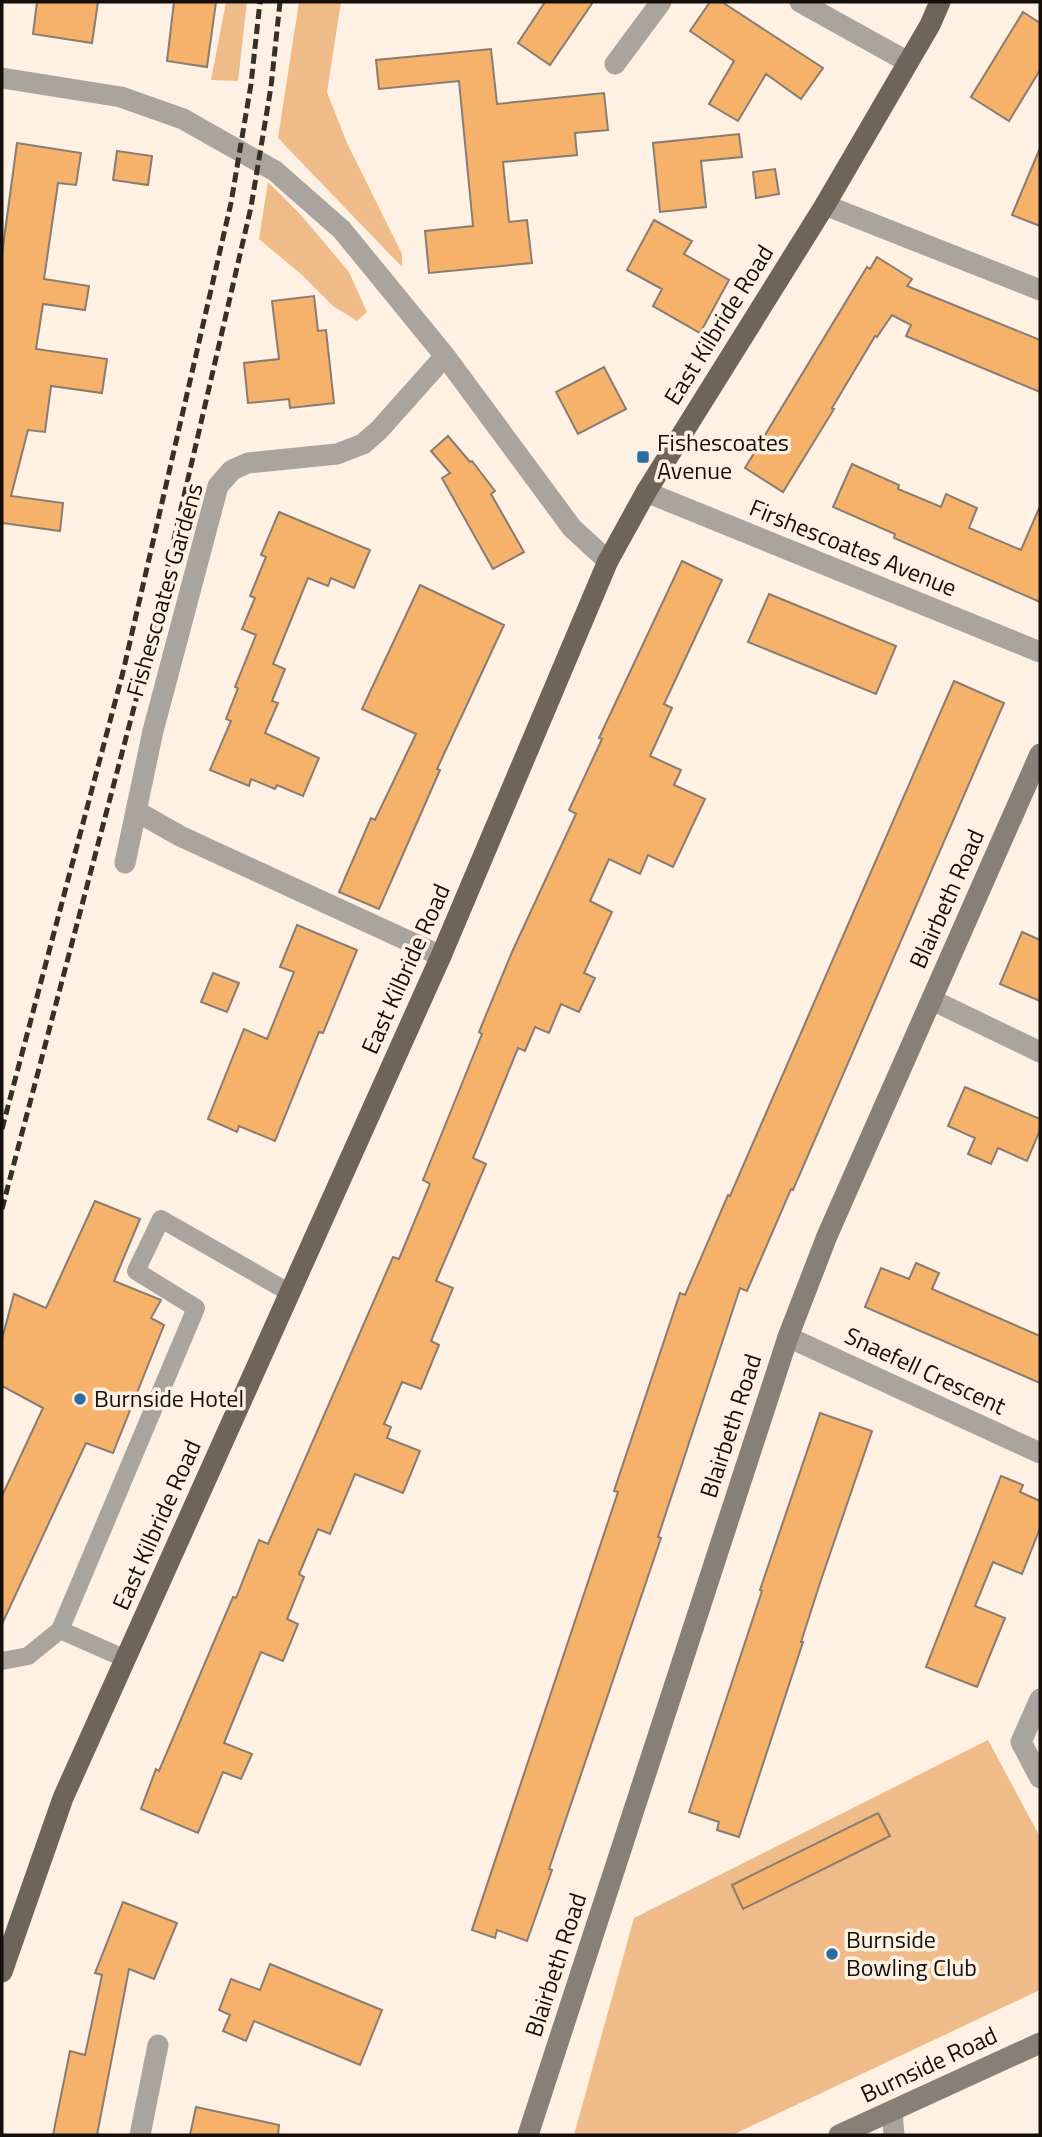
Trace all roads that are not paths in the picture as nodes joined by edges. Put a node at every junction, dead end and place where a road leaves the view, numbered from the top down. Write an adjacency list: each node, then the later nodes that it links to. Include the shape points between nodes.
1 (661, 2): 7 (street)
2 (800, 2): 6 (street)
3 (940, 2): 5 (main road, East Kilbride Road)
4 (950, 2): 5 (main road, East Kilbride Road)
5 (930, 25): 6 (main road, East Kilbride Road)
6 (908, 62): 9 (main road, East Kilbride Road)
7 (615, 64)
8 (2, 78): 11 (street, via 121,97 183,119 275,171 342,230)
9 (825, 205): 10 (street); 12 (main road, East Kilbride Road)
10 (1040, 290)
11 (446, 356): 13 (street, via 572,528); 16 (street, Fishescoates Gardens, via 363,444 337,454 248,463 232,470 218,486)
12 (646, 492): 13 (main road, East Kilbride Road); 14 (street, Firshescoates Avenue)
13 (608, 561): 18 (main road, East Kilbride Road)
14 (1040, 652)
15 (1040, 754): 19 (street, Blairbeth Road)
16 (136, 811): 17 (street, Fishescoates Gardens); 18 (street, via 180,836)
17 (125, 863)
18 (441, 956): 21 (main road, East Kilbride Road)
19 (932, 1000): 20 (street); 22 (street, Blairbeth Road, via 827,1236)
20 (1040, 1052)
21 (290, 1293): 24 (lane, via 161,1219 136,1271 197,1308); 25 (main road, East Kilbride Road)
22 (788, 1337): 23 (street, Snaefell Crescent); 34 (street, Blairbeth Road)
23 (1040, 1453)
24 (60, 1630): 25 (lane); 26 (lane, via 28,1656)
25 (126, 1659): 29 (main road, East Kilbride Road, via 63,1798)
26 (2, 1661)
27 (1040, 1699): 28 (street, via 1021,1742)
28 (1040, 1778)
29 (2, 1972)
30 (1040, 2043): 32 (street, Burnside Road)
31 (158, 2045): 33 (street)
32 (892, 2112): 35 (street, Burnside Road); 36 (street)
33 (140, 2135)
34 (528, 2135)
35 (839, 2135)
36 (894, 2135)

